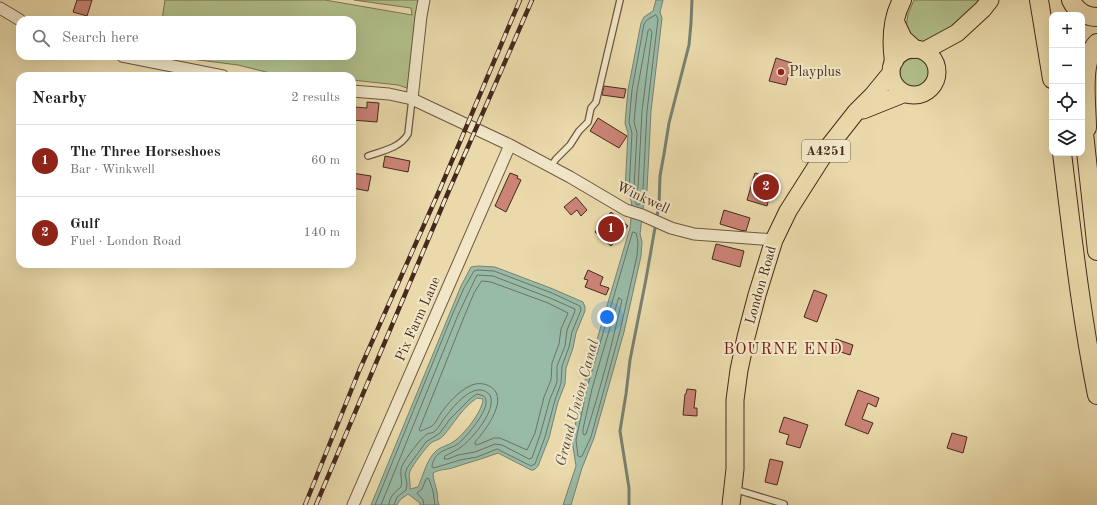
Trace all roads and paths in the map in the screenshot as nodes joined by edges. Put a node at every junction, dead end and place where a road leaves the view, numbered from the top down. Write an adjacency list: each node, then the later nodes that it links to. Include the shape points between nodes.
1 (424, 0): 23 (street)
2 (620, 0): 30 (lane, via 596,102 591,108 588,122)
3 (902, 0): 12 (highway)
4 (990, 0): 13 (main road)
5 (1039, 0): 17 (highway)
6 (1064, 0): 9 (highway)
7 (1071, 0): 10 (highway, via 1079,11)
8 (0, 8): 11 (street)
9 (1066, 12)
10 (1097, 17)
11 (16, 18)
12 (895, 22): 15 (highway, via 903,39); 18 (highway, via 891,45)
13 (957, 33): 15 (main road); 19 (main road)
14 (1097, 43): 29 (highway, via 1091,50 1086,73)
15 (919, 50): 18 (main road, via 902,52); 19 (main road, via 930,55)
16 (142, 60): 20 (street)
17 (1049, 61)
18 (892, 67): 22 (main road, via 894,85); 24 (main road, London Road / A4251, via 873,95)
19 (938, 69): 22 (main road, via 935,83 925,94)
20 (203, 72)
21 (356, 91): 23 (street, Winkwell)
22 (904, 94): 24 (main road)
23 (412, 99): 26 (street, Winkwell); 27 (lane, via 406,139 396,146)
24 (856, 112): 31 (main road, London Road / A4251, via 830,145 788,211)
25 (1083, 120): 29 (highway)
26 (510, 145): 30 (street, Winkwell); 36 (street, Pix Farm Lane)
27 (368, 156)
28 (1062, 156): 33 (highway, via 1077,277)
29 (1088, 165): 32 (highway)
30 (551, 166): 31 (street, Winkwell, via 626,210 671,228 694,234)
31 (774, 240): 34 (main road, London Road / A4251, via 757,294 739,370 735,400 736,469)
32 (1097, 251)
33 (1097, 395)
34 (733, 497): 35 (lane)
35 (784, 504)
36 (353, 505)

